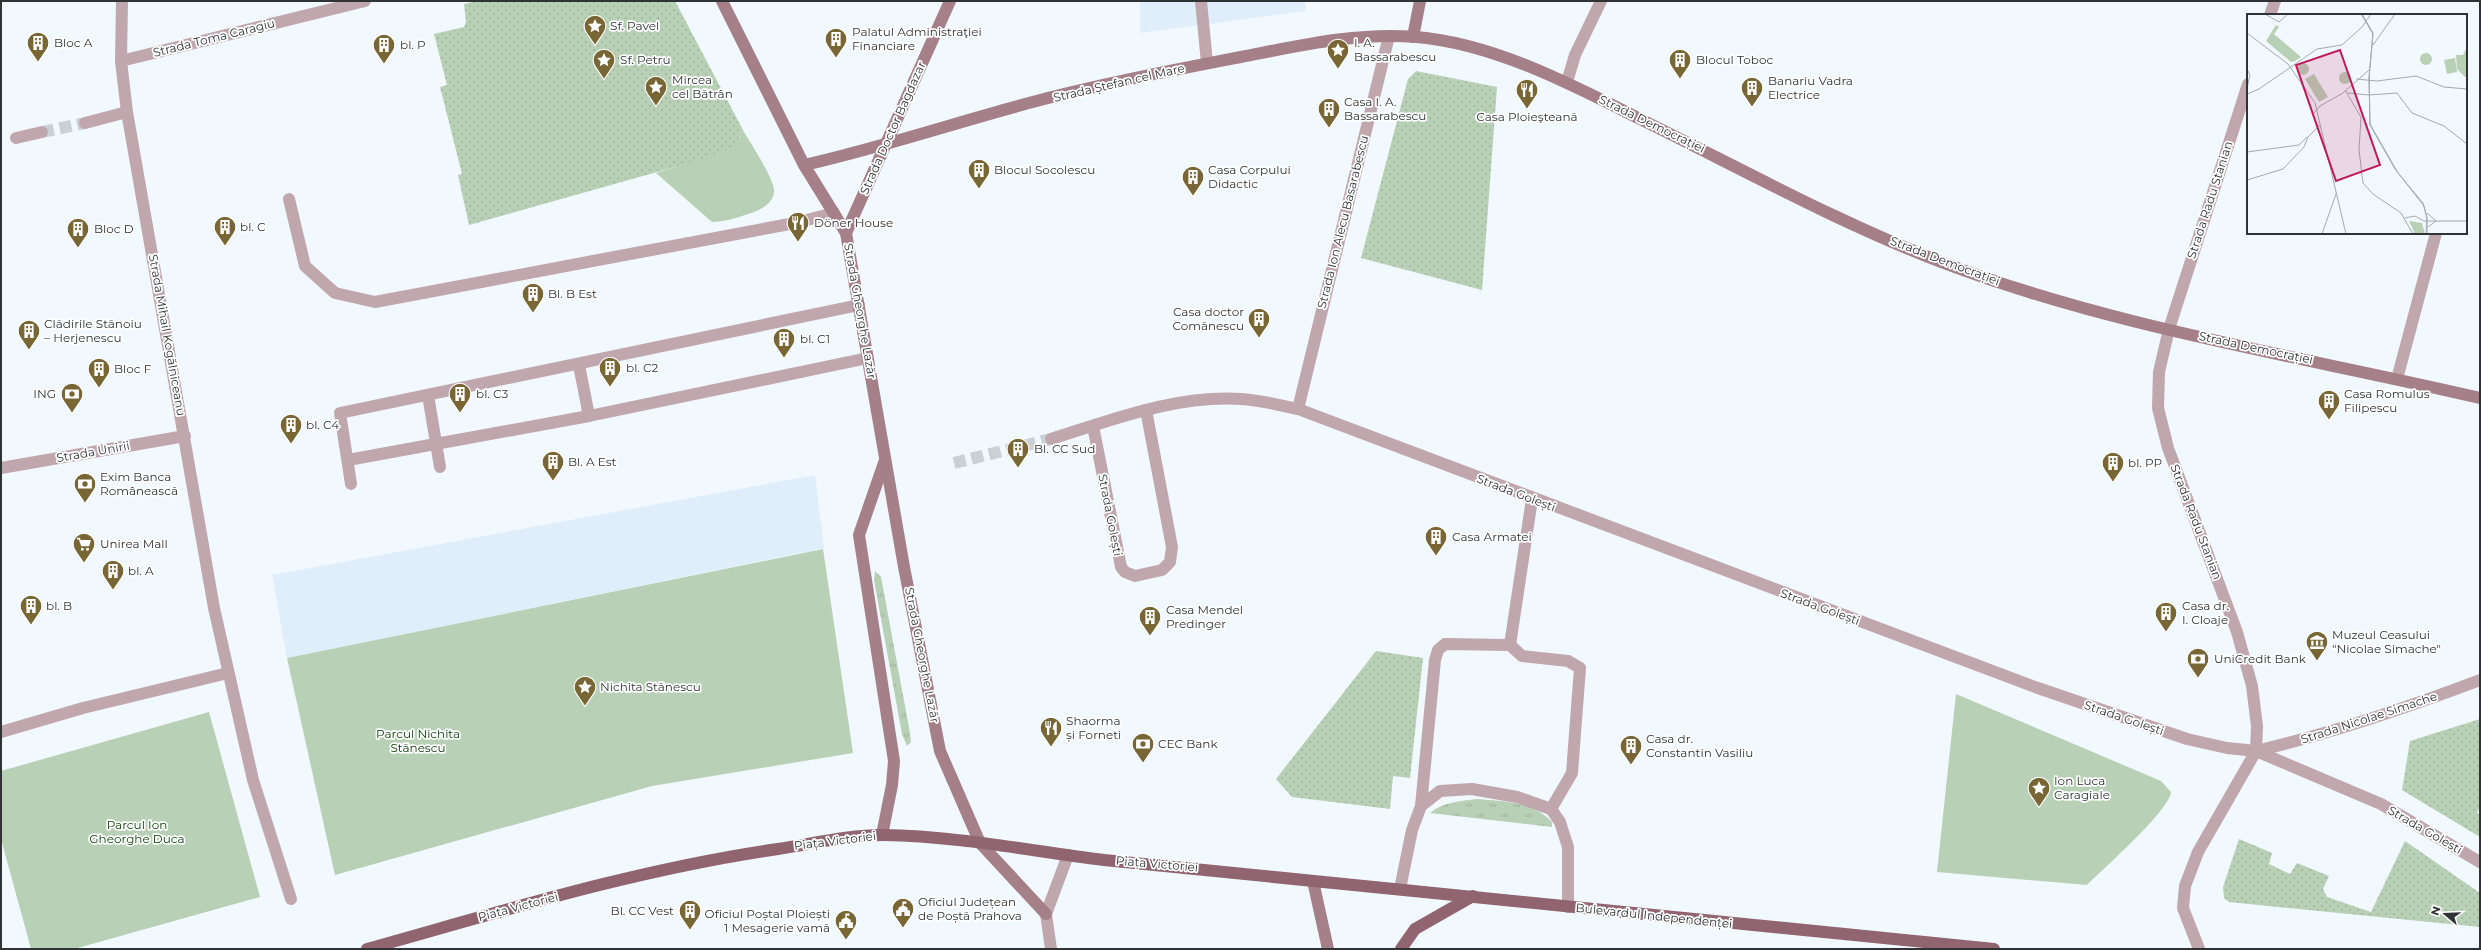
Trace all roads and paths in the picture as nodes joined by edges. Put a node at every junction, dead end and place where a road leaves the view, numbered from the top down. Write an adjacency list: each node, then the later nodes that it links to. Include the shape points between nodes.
1 (122, 1): 13 (street)
2 (365, 1): 13 (street, Strada Toma Caragiu)
3 (722, 1): 22 (main road, Strada Gheorghe Lazăr)
4 (950, 1): 21 (main road, Strada Doctor Bagdazar)
5 (1201, 1): 14 (street)
6 (1420, 1): 11 (main road)
7 (1601, 1): 15 (street, via 1575,55)
8 (2275, 1): 9 (street)
9 (2270, 14)
10 (1389, 36): 11 (main road, Strada Ștefan cel Mare); 14 (main road, Strada Ștefan cel Mare, via 1305,44); 34 (street, Strada Ion Alecu Basarabescu)
11 (1413, 37): 12 (main road, Strada Ștefan cel Mare)
12 (1440, 39): 15 (main road, Strada Democrației, via 1497,56)
13 (121, 62): 17 (street, Strada Mihail Kogălniceanu)
14 (1207, 64): 21 (main road, Strada Ștefan cel Mare, via 1065,94)
15 (1567, 82): 28 (main road, Strada Democrației, via 1865,230 1935,259 2043,296)
16 (2247, 87): 28 (street, Strada Radu Stanian)
17 (127, 112): 18 (street); 38 (street, Strada Mihail Kogălniceanu)
18 (85, 123)
19 (42, 132): 20 (street)
20 (16, 138)
21 (887, 143): 22 (main road, Strada Ștefan cel Mare); 25 (main road, Strada Doctor Bagdazar)
22 (804, 165): 24 (main road, Strada Gheorghe Lazăr)
23 (289, 199): 24 (street, via 305,266 335,293 375,302)
24 (834, 213): 25 (main road, Strada Gheorghe Lazăr)
25 (846, 233): 27 (main road, Strada Gheorghe Lazăr)
26 (2436, 234): 31 (street)
27 (858, 305): 29 (main road, Strada Gheorghe Lazăr); 30 (street)
28 (2168, 329): 31 (main road, Strada Democrației); 51 (street, Strada Radu Stanian, via 2159,372 2158,408 2168,448 2237,632 2252,686 2257,726)
29 (868, 358): 36 (street); 41 (main road, Strada Gheorghe Lazăr)
30 (579, 365): 32 (street); 36 (street)
31 (2397, 379): 33 (main road, Strada Democrației)
32 (428, 395): 40 (street); 42 (street, via 340,412)
33 (2480, 398)
34 (1298, 409): 35 (street, Strada Golești, via 1241,399 1194,400); 46 (street, Strada Golești)
35 (1146, 410): 37 (street, Strada Golești); 37 (street, Strada Golești, via 1172,547 1170,562 1162,570 1134,576 1121,567)
36 (589, 416): 40 (street)
37 (1093, 426): 39 (street)
38 (185, 436): 44 (street, Strada Unirii); 48 (street, Strada Mihail Kogălniceanu, via 214,608)
39 (1050, 439)
40 (436, 444): 42 (street); 43 (street)
41 (885, 459): 54 (main road, Strada Gheorghe Lazăr, via 859,535 894,761); 55 (main road, Strada Gheorghe Lazăr, via 940,751)
42 (348, 460): 45 (street)
43 (440, 467)
44 (1, 468)
45 (352, 484)
46 (1532, 499): 47 (street); 51 (street, Strada Golești, via 2028,685 2137,723 2187,739 2227,748)
47 (1510, 645): 52 (street, via 1445,644 1438,650); 53 (street, via 1522,656 1568,661 1580,668 1572,773)
48 (228, 673): 50 (street, via 83,708); 61 (street, Strada Mihail Kogălniceanu, via 253,780)
49 (2480, 680): 51 (street, Strada Nicolae Simache, via 2318,736)
50 (1, 732)
51 (2256, 751): 57 (street, Strada Golești, via 2381,804); 69 (street, Strada Radu Stanian, via 2198,852 2185,886 2183,908)
52 (1421, 806): 53 (street, via 1440,791 1472,790 1517,797); 59 (street, via 1412,830)
53 (1551, 810): 62 (street, via 1560,822 1568,847)
54 (882, 835): 55 (main road, Piața Victoriei); 64 (main road, Piața Victoriei, via 758,852 663,869)
55 (980, 843): 56 (main road, Piața Victoriei); 63 (main road, Strada Gheorghe Lazăr)
56 (1068, 855): 58 (main road, Piața Victoriei); 63 (street)
57 (2480, 862)
58 (1313, 880): 59 (main road, Bulevardul Independenței); 66 (main road)
59 (1400, 889): 60 (main road, Bulevardul Independenței)
60 (1473, 896): 62 (main road, Bulevardul Independenței); 67 (main road, via 1416,929)
61 (291, 900)
62 (1568, 907): 68 (main road, Bulevardul Independenței)
63 (1046, 914): 65 (street)
64 (367, 949)
65 (1051, 949)
66 (1328, 949)
67 (1401, 949)
68 (1994, 949)
69 (2199, 949)

